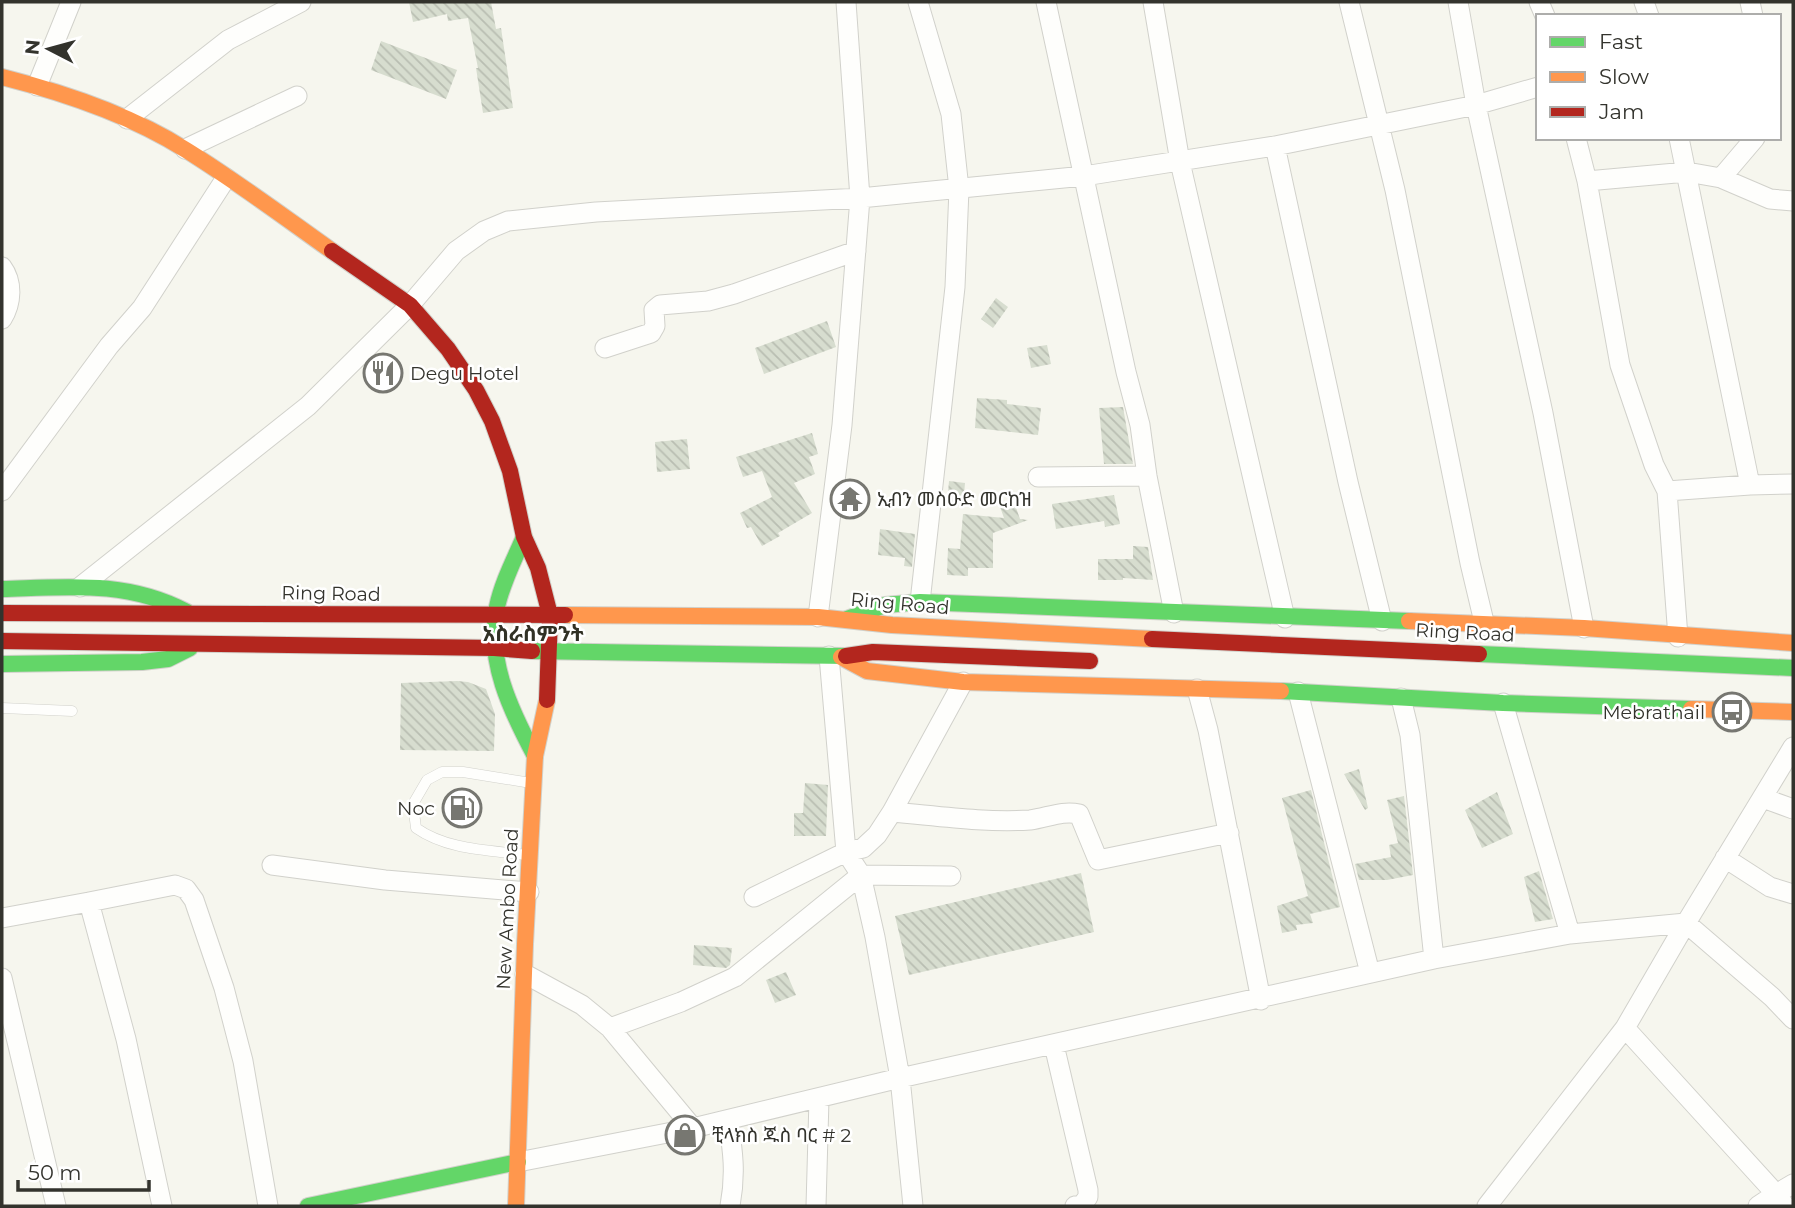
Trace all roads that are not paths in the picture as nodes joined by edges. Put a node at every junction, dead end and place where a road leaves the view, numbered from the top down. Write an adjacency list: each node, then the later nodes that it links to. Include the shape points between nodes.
1 (71, 2): 10 (street)
2 (301, 2): 14 (street, via 228,40)
3 (846, 2): 28 (street)
4 (918, 2): 27 (street, via 951,114)
5 (1046, 2): 23 (street)
6 (1153, 2): 21 (street)
7 (1349, 2): 15 (street)
8 (1458, 2): 13 (street)
9 (2, 77): 10 (main road, New Ambo Road)
10 (37, 86): 14 (main road, New Ambo Road)
11 (1536, 88): 13 (street)
12 (297, 96): 20 (street)
13 (1476, 105): 15 (street); 55 (street)
14 (127, 119): 20 (main road, New Ambo Road)
15 (1380, 125): 19 (street); 54 (street)
16 (1577, 140): 26 (street)
17 (1679, 140): 22 (street)
18 (1753, 140): 25 (street)
19 (1275, 146): 21 (street); 53 (street)
20 (185, 149): 24 (main road, New Ambo Road)
21 (1180, 162): 23 (street); 51 (street)
22 (1687, 172): 25 (street); 26 (street); 38 (street)
23 (1084, 176): 27 (street); 35 (street, via 1140,425)
24 (226, 178): 32 (main road, New Ambo Road); 39 (street, via 142,308)
25 (1721, 178): 29 (street, via 1770,199)
26 (1587, 181): 40 (street, via 1620,365)
27 (958, 189): 28 (street); 44 (street, via 955,287)
28 (860, 198): 30 (street); 32 (street, via 508,220 456,251)
29 (1793, 201)
30 (856, 251): 34 (street, via 708,301 660,305 654,310 651,333); 50 (street, via 842,425)
31 (2, 267): 33 (street, via 11,285)
32 (410, 305): 41 (main road, New Ambo Road, via 476,390 492,421 510,471); 42 (street, via 307,406)
33 (2, 318)
34 (605, 348)
35 (1147, 476): 36 (street); 47 (street)
36 (1038, 477)
37 (1793, 484): 38 (street)
38 (1750, 485): 40 (street)
39 (2, 491)
40 (1667, 491): 56 (street)
41 (524, 537): 48 (main road, New Ambo Road); 49 (main road)
42 (80, 587): 43 (main road); 46 (main road, via 152,595)
43 (2, 589)
44 (920, 602): 47 (main road); 52 (main road, via 886,605)
45 (2, 613): 46 (main road, Ring Road)
46 (189, 613): 49 (main road, Ring Road)
47 (1174, 613): 51 (main road)
48 (550, 615): 49 (main road, Ring Road); 50 (main road, Ring Road); 61 (main road, New Ambo Road)
49 (495, 616): 60 (main road)
50 (818, 617): 52 (main road, Ring Road)
51 (1284, 618): 53 (main road)
52 (847, 619): 65 (main road, Ring Road, via 1059,635)
53 (1382, 621): 54 (main road)
54 (1485, 626): 55 (main road)
55 (1584, 628): 56 (main road)
56 (1678, 636): 59 (main road)
57 (2, 641): 58 (main road)
58 (201, 643): 60 (main road); 64 (main road, via 168,660)
59 (1793, 643)
60 (494, 649): 61 (main road); 75 (main road, via 507,698)
61 (551, 652): 62 (main road); 75 (main road, New Ambo Road, via 549,692)
62 (835, 657): 63 (main road, via 873,652); 66 (main road, via 867,671); 81 (street)
63 (1110, 662)
64 (2, 664)
65 (1793, 668)
66 (963, 682): 67 (main road); 79 (street)
67 (1198, 689): 68 (main road); 80 (street)
68 (1298, 692): 69 (main road); 95 (street)
69 (1401, 698): 70 (main road); 94 (street, via 1410,735)
70 (1503, 704): 73 (main road); 93 (street)
71 (2, 708): 72 (lane)
72 (72, 711)
73 (1793, 712)
74 (1793, 747): 77 (street)
75 (535, 756): 76 (main road, New Ambo Road)
76 (534, 784): 82 (main road, New Ambo Road); 82 (lane, via 442,772 427,780 413,804 416,828 430,838)
77 (1762, 798): 78 (street); 83 (street)
78 (1793, 809)
79 (892, 812): 80 (street, via 1032,820 1070,811 1079,814 1098,860); 81 (street, via 863,848)
80 (1229, 833): 98 (street)
81 (846, 852): 85 (street); 89 (street)
82 (530, 856): 87 (main road, New Ambo Road)
83 (1725, 858): 88 (street, via 1770,887); 92 (street)
84 (272, 866): 87 (street)
85 (861, 875): 86 (street); 100 (street, via 735,977); 103 (street)
86 (951, 876)
87 (528, 892): 96 (main road, New Ambo Road)
88 (1793, 894)
89 (754, 897)
90 (89, 902): 91 (street); 110 (street, via 126,1040); 111 (street, via 175,885 186,889 194,900 243,1061)
91 (2, 918)
92 (1686, 923): 93 (street); 99 (street); 101 (street)
93 (1570, 934): 94 (street)
94 (1434, 959): 95 (street)
95 (1370, 973): 98 (street)
96 (525, 974): 100 (street, via 582,1005); 107 (main road, New Ambo Road)
97 (2, 978): 109 (street)
98 (1261, 1000): 102 (street)
99 (1793, 1019)
100 (610, 1028): 106 (street)
101 (1625, 1028): 108 (street); 118 (street)
102 (1054, 1045): 103 (street); 117 (street, via 1088,1190 1082,1205)
103 (900, 1079): 104 (street); 116 (street)
104 (819, 1099): 105 (street); 115 (street)
105 (728, 1120): 106 (street); 114 (street, via 734,1161)
106 (693, 1128): 107 (street)
107 (518, 1161): 112 (main road); 113 (main road, New Ambo Road)
108 (1785, 1195): 119 (street)
109 (56, 1206)
110 (162, 1206)
111 (268, 1206)
112 (308, 1206)
113 (516, 1206)
114 (730, 1206)
115 (816, 1206)
116 (913, 1206)
117 (1075, 1206)
118 (1487, 1206)
119 (1758, 1206)

